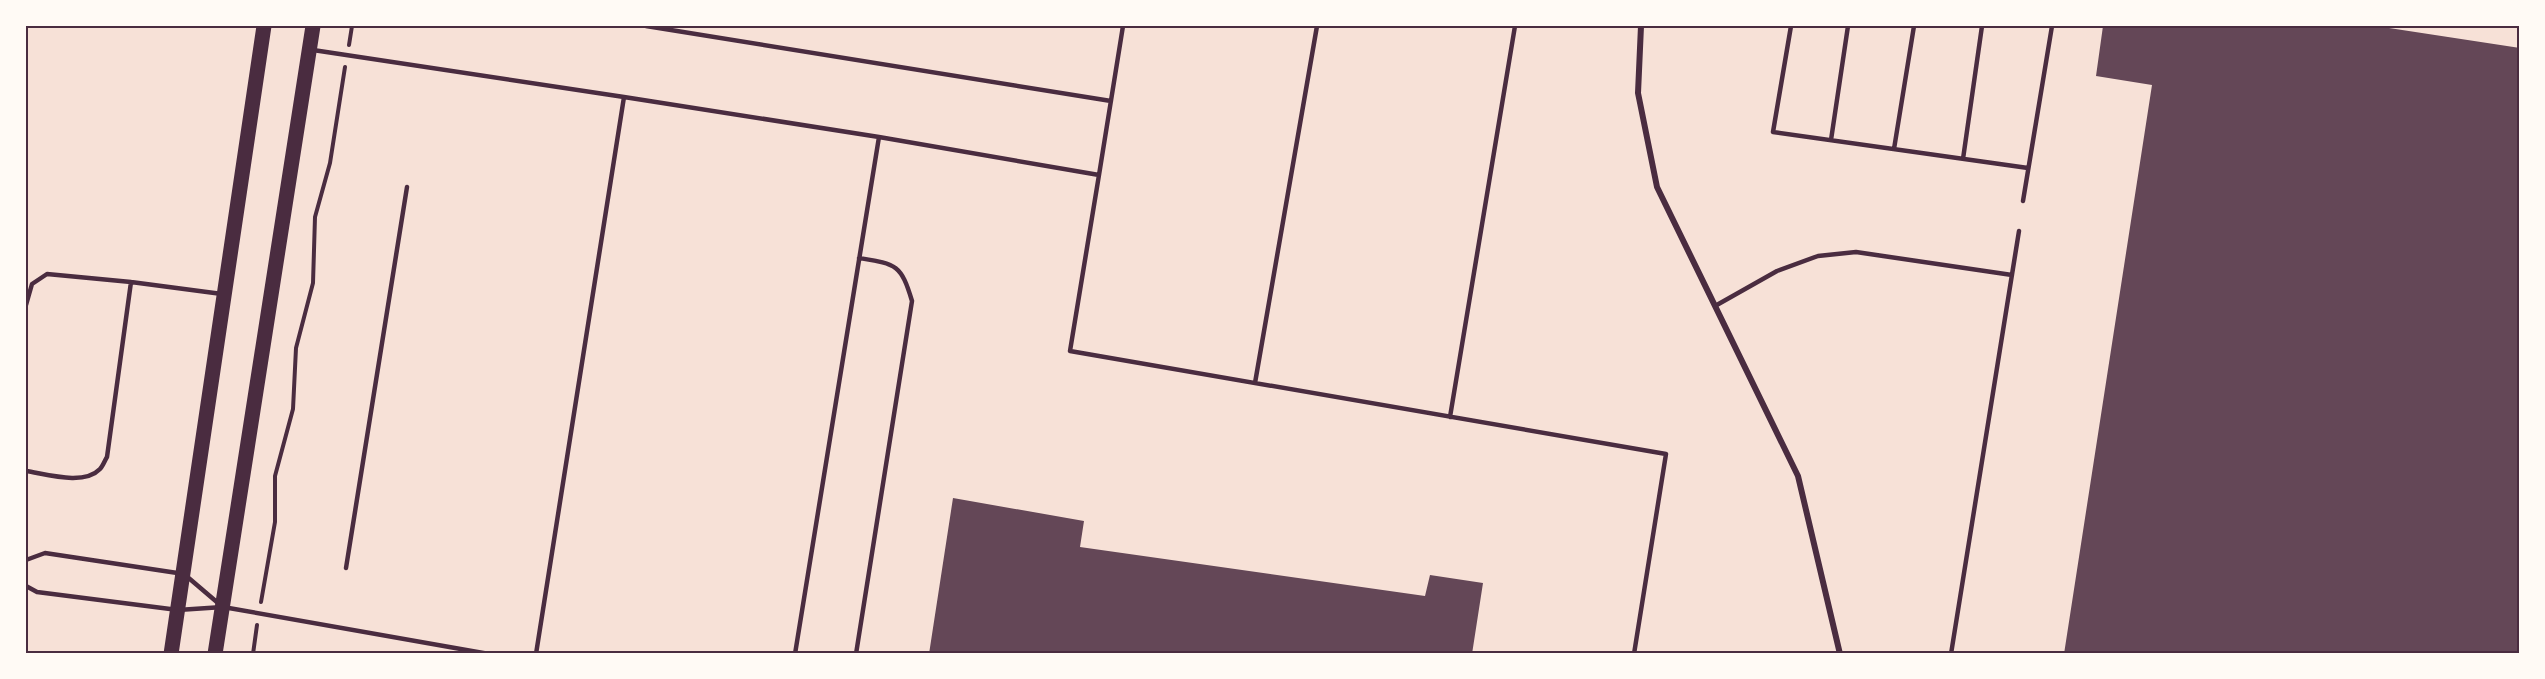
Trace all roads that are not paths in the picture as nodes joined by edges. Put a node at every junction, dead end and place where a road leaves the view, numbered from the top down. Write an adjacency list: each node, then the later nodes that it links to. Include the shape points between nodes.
1 (264, 26): 30 (main road)
2 (313, 26): 13 (main road)
3 (646, 26): 15 (lane)
4 (1123, 26): 15 (lane)
5 (1317, 26): 33 (lane)
6 (1515, 26): 34 (lane)
7 (1641, 26): 32 (street, via 1638,93 1657,187)
8 (1791, 26): 17 (lane, via 1773,132)
9 (1848, 26): 17 (lane)
10 (1914, 26): 18 (lane)
11 (1982, 26): 19 (lane)
12 (2052, 26): 20 (lane)
13 (309, 50): 14 (lane); 40 (main road)
14 (624, 97): 16 (lane); 45 (lane)
15 (1111, 101): 21 (lane)
16 (879, 137): 21 (lane); 25 (lane)
17 (1831, 140): 18 (lane)
18 (1894, 149): 19 (lane)
19 (1963, 159): 20 (lane)
20 (2028, 168): 23 (lane)
21 (1099, 175): 33 (lane, via 1070,351)
22 (407, 187): 37 (lane)
23 (2023, 201)
24 (2019, 231): 26 (lane)
25 (859, 258): 46 (lane); 47 (lane, via 891,264 905,278 912,301)
26 (2012, 275): 32 (lane, via 1856,252 1818,256 1777,271); 50 (lane)
27 (26, 282): 29 (lane)
28 (131, 282): 29 (lane, via 47,274); 30 (lane); 35 (lane, via 107,457 100,470 71,477)
29 (32, 284): 31 (lane)
30 (223, 294): 38 (main road)
31 (26, 305)
32 (1715, 306): 49 (street, via 1798,476)
33 (1255, 383): 34 (lane)
34 (1450, 417): 48 (lane, via 1666,454)
35 (26, 471)
36 (26, 560): 38 (lane, via 45,553)
37 (346, 568)
38 (184, 574): 40 (lane); 41 (main road)
39 (26, 586): 41 (lane, via 37,592)
40 (223, 607): 41 (lane); 43 (main road); 44 (lane)
41 (178, 610): 42 (main road)
42 (171, 654)
43 (215, 654)
44 (489, 654)
45 (536, 654)
46 (795, 654)
47 (856, 654)
48 (1634, 654)
49 (1840, 654)
50 (1951, 654)

